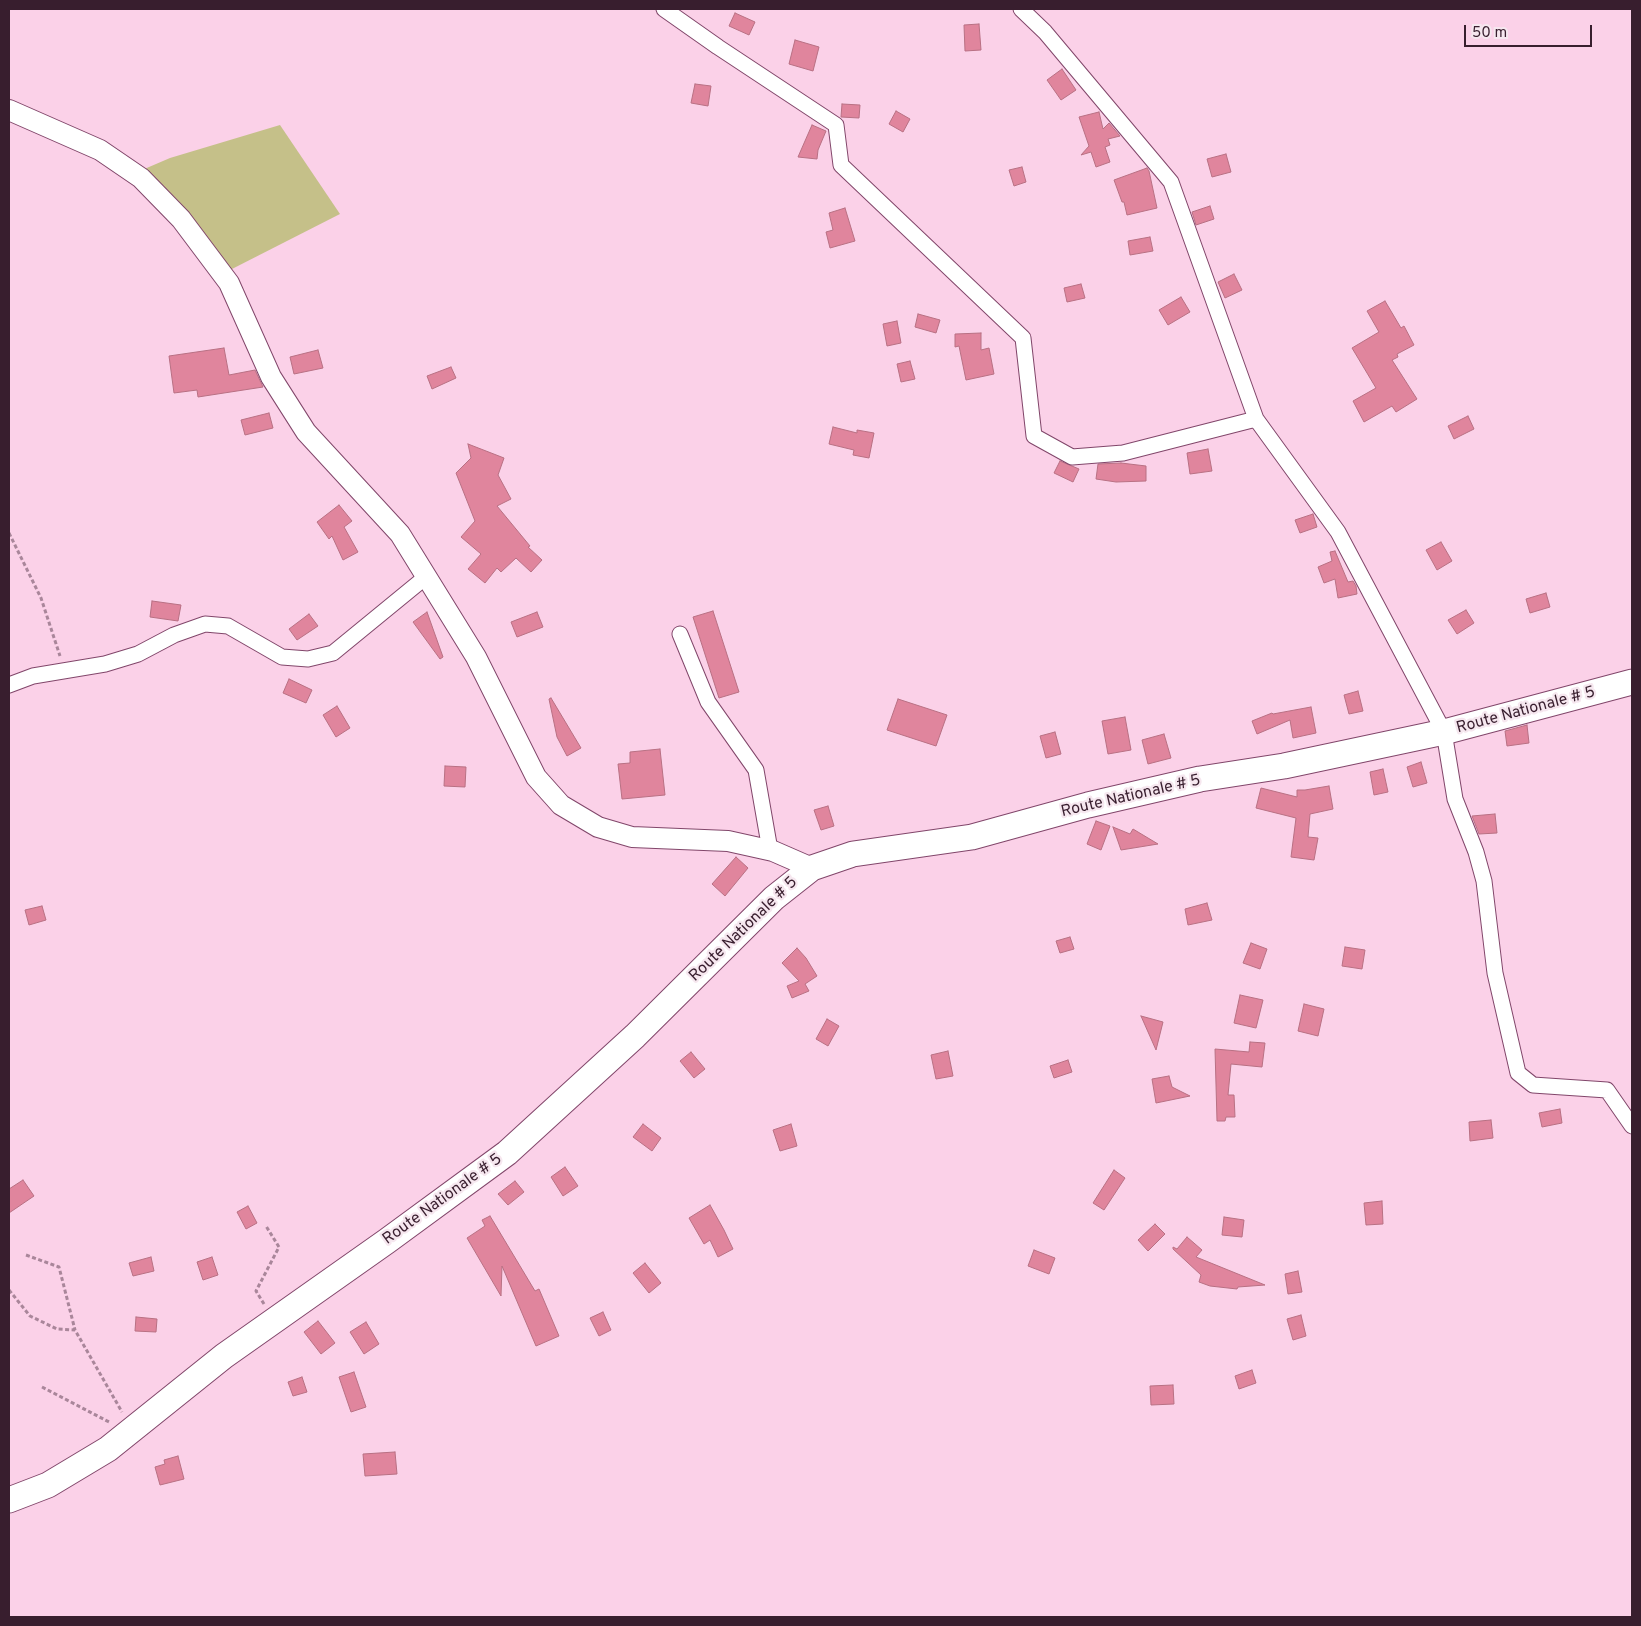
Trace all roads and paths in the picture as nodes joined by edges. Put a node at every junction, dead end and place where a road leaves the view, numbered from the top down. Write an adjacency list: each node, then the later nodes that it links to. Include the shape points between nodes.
1 (664, 9): 4 (street, via 836,125 840,165 1023,338 1034,436 1072,457 1123,453)
2 (1021, 9): 4 (street, via 1045,32 1171,182)
3 (9, 110): 6 (street, via 100,150 142,178 181,218 229,283 271,377 306,432 400,534)
4 (1256, 419): 11 (street, via 1338,532)
5 (9, 533): 8 (path, via 41,598)
6 (427, 576): 8 (street, via 333,653 308,659 282,657 228,626 205,624 174,635 138,654); 12 (street, via 476,657 536,777 561,805 598,826 632,836 728,841)
7 (680, 634): 12 (street, via 708,702 756,770)
8 (65, 671): 10 (street, via 33,676)
9 (1632, 682): 11 (main road, Route Nationale # 5)
10 (9, 685)
11 (1444, 732): 13 (main road, Route Nationale # 5, via 1200,780 1088,805 972,837 853,854); 14 (street, via 1455,799 1484,881 1495,973 1518,1073 1533,1085 1607,1090)
12 (770, 850): 13 (street)
13 (812, 868): 18 (main road, Route Nationale # 5, via 774,898 635,1036 507,1153)
14 (1632, 1126)
15 (266, 1226): 18 (path, via 279,1247 256,1291)
16 (26, 1255): 19 (path, via 59,1267)
17 (9, 1290): 19 (path, via 30,1316 57,1329)
18 (275, 1320): 21 (main road, Route Nationale # 5)
19 (75, 1330): 21 (path)
20 (42, 1387): 21 (path)
21 (130, 1431): 22 (main road, Route Nationale # 5, via 108,1449 48,1485)
22 (9, 1500)

